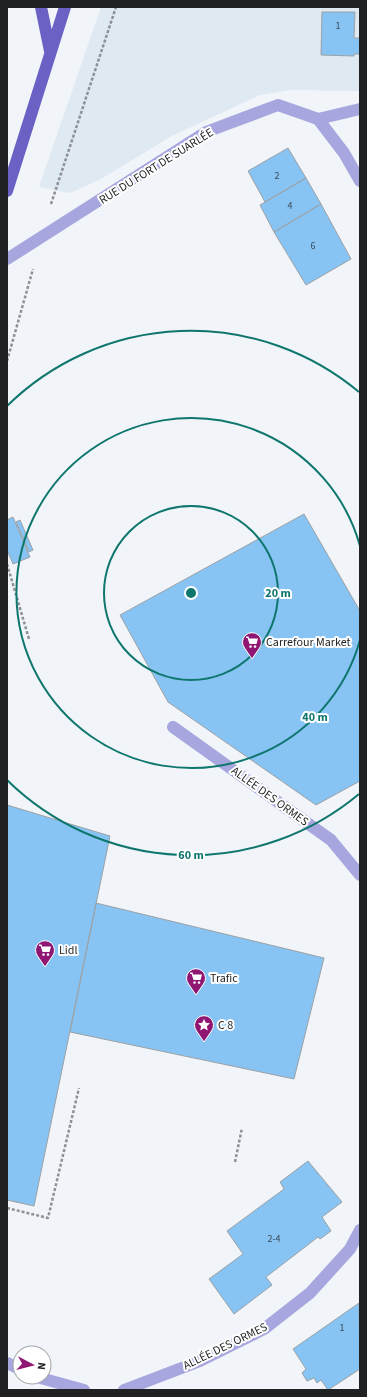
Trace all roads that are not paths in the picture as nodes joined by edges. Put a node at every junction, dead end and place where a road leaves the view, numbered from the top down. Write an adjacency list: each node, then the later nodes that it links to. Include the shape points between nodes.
1 (41, 7): 3 (main road)
2 (65, 7): 3 (main road)
3 (50, 51): 7 (main road)
4 (360, 109): 5 (street)
5 (318, 118): 6 (street, via 344,153); 8 (street, RUE DU FORT DE SUARLÉE, via 278,105 206,132)
6 (360, 181)
7 (7, 191)
8 (7, 258)
9 (172, 726): 10 (street, ALLÉE DES ORMES, via 331,840)
10 (360, 875)
11 (360, 1230): 14 (street, ALLÉE DES ORMES, via 350,1249 310,1293 264,1329 200,1361)
12 (52, 1381): 13 (street)
13 (84, 1390)
14 (124, 1390)

